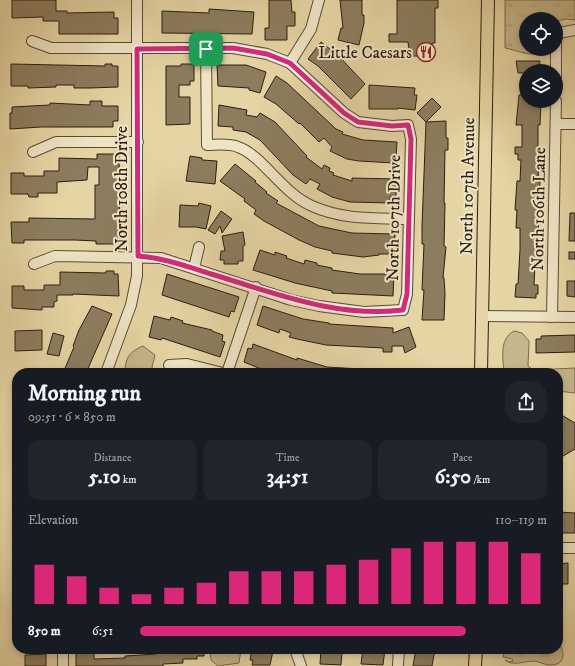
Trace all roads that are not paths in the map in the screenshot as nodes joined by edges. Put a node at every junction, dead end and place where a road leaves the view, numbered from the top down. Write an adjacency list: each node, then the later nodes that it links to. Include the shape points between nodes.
1 (137, 0): 6 (street, North 108th Drive)
2 (319, 0): 8 (street, via 312,30)
3 (488, 0): 21 (main road, North 107th Avenue)
4 (575, 30): 9 (street, via 559,33 556,40)
5 (32, 41): 6 (street, via 51,48)
6 (137, 49): 7 (street); 13 (street, North 108th Drive)
7 (206, 49): 8 (street, via 249,49); 15 (street, via 207,145 232,145 250,153 290,193 310,206 337,215 357,218)
8 (290, 63): 15 (street, North 107th Drive, via 344,113 358,122 408,125 411,139)
9 (556, 64)
10 (556, 108): 11 (street, North 106th Lane)
11 (556, 124): 12 (street); 22 (street, North 106th Lane)
12 (575, 124)
13 (138, 142): 14 (street, via 56,142); 17 (street, North 108th Drive)
14 (33, 152)
15 (408, 220): 20 (street, North 107th Drive, via 407,294 403,310 342,310 291,300)
16 (199, 247): 19 (street)
17 (138, 256): 18 (street, via 55,256); 19 (street, via 161,258); 25 (street, North 108th Drive, via 138,276 131,305)
18 (34, 264)
19 (194, 268): 20 (street)
20 (256, 287): 27 (street)
21 (481, 316): 22 (street); 28 (main road, North 107th Avenue)
22 (552, 317): 23 (street)
23 (575, 317)
24 (169, 365): 26 (street, via 187,364)
25 (108, 368)
26 (203, 368)
27 (229, 368)
28 (481, 368)
29 (563, 548): 30 (street)
30 (575, 548)
31 (63, 654): 35 (street)
32 (297, 654): 36 (street)
33 (399, 654): 37 (street)
34 (476, 654): 38 (main road)
35 (63, 666)
36 (301, 666)
37 (398, 666)
38 (475, 666)

